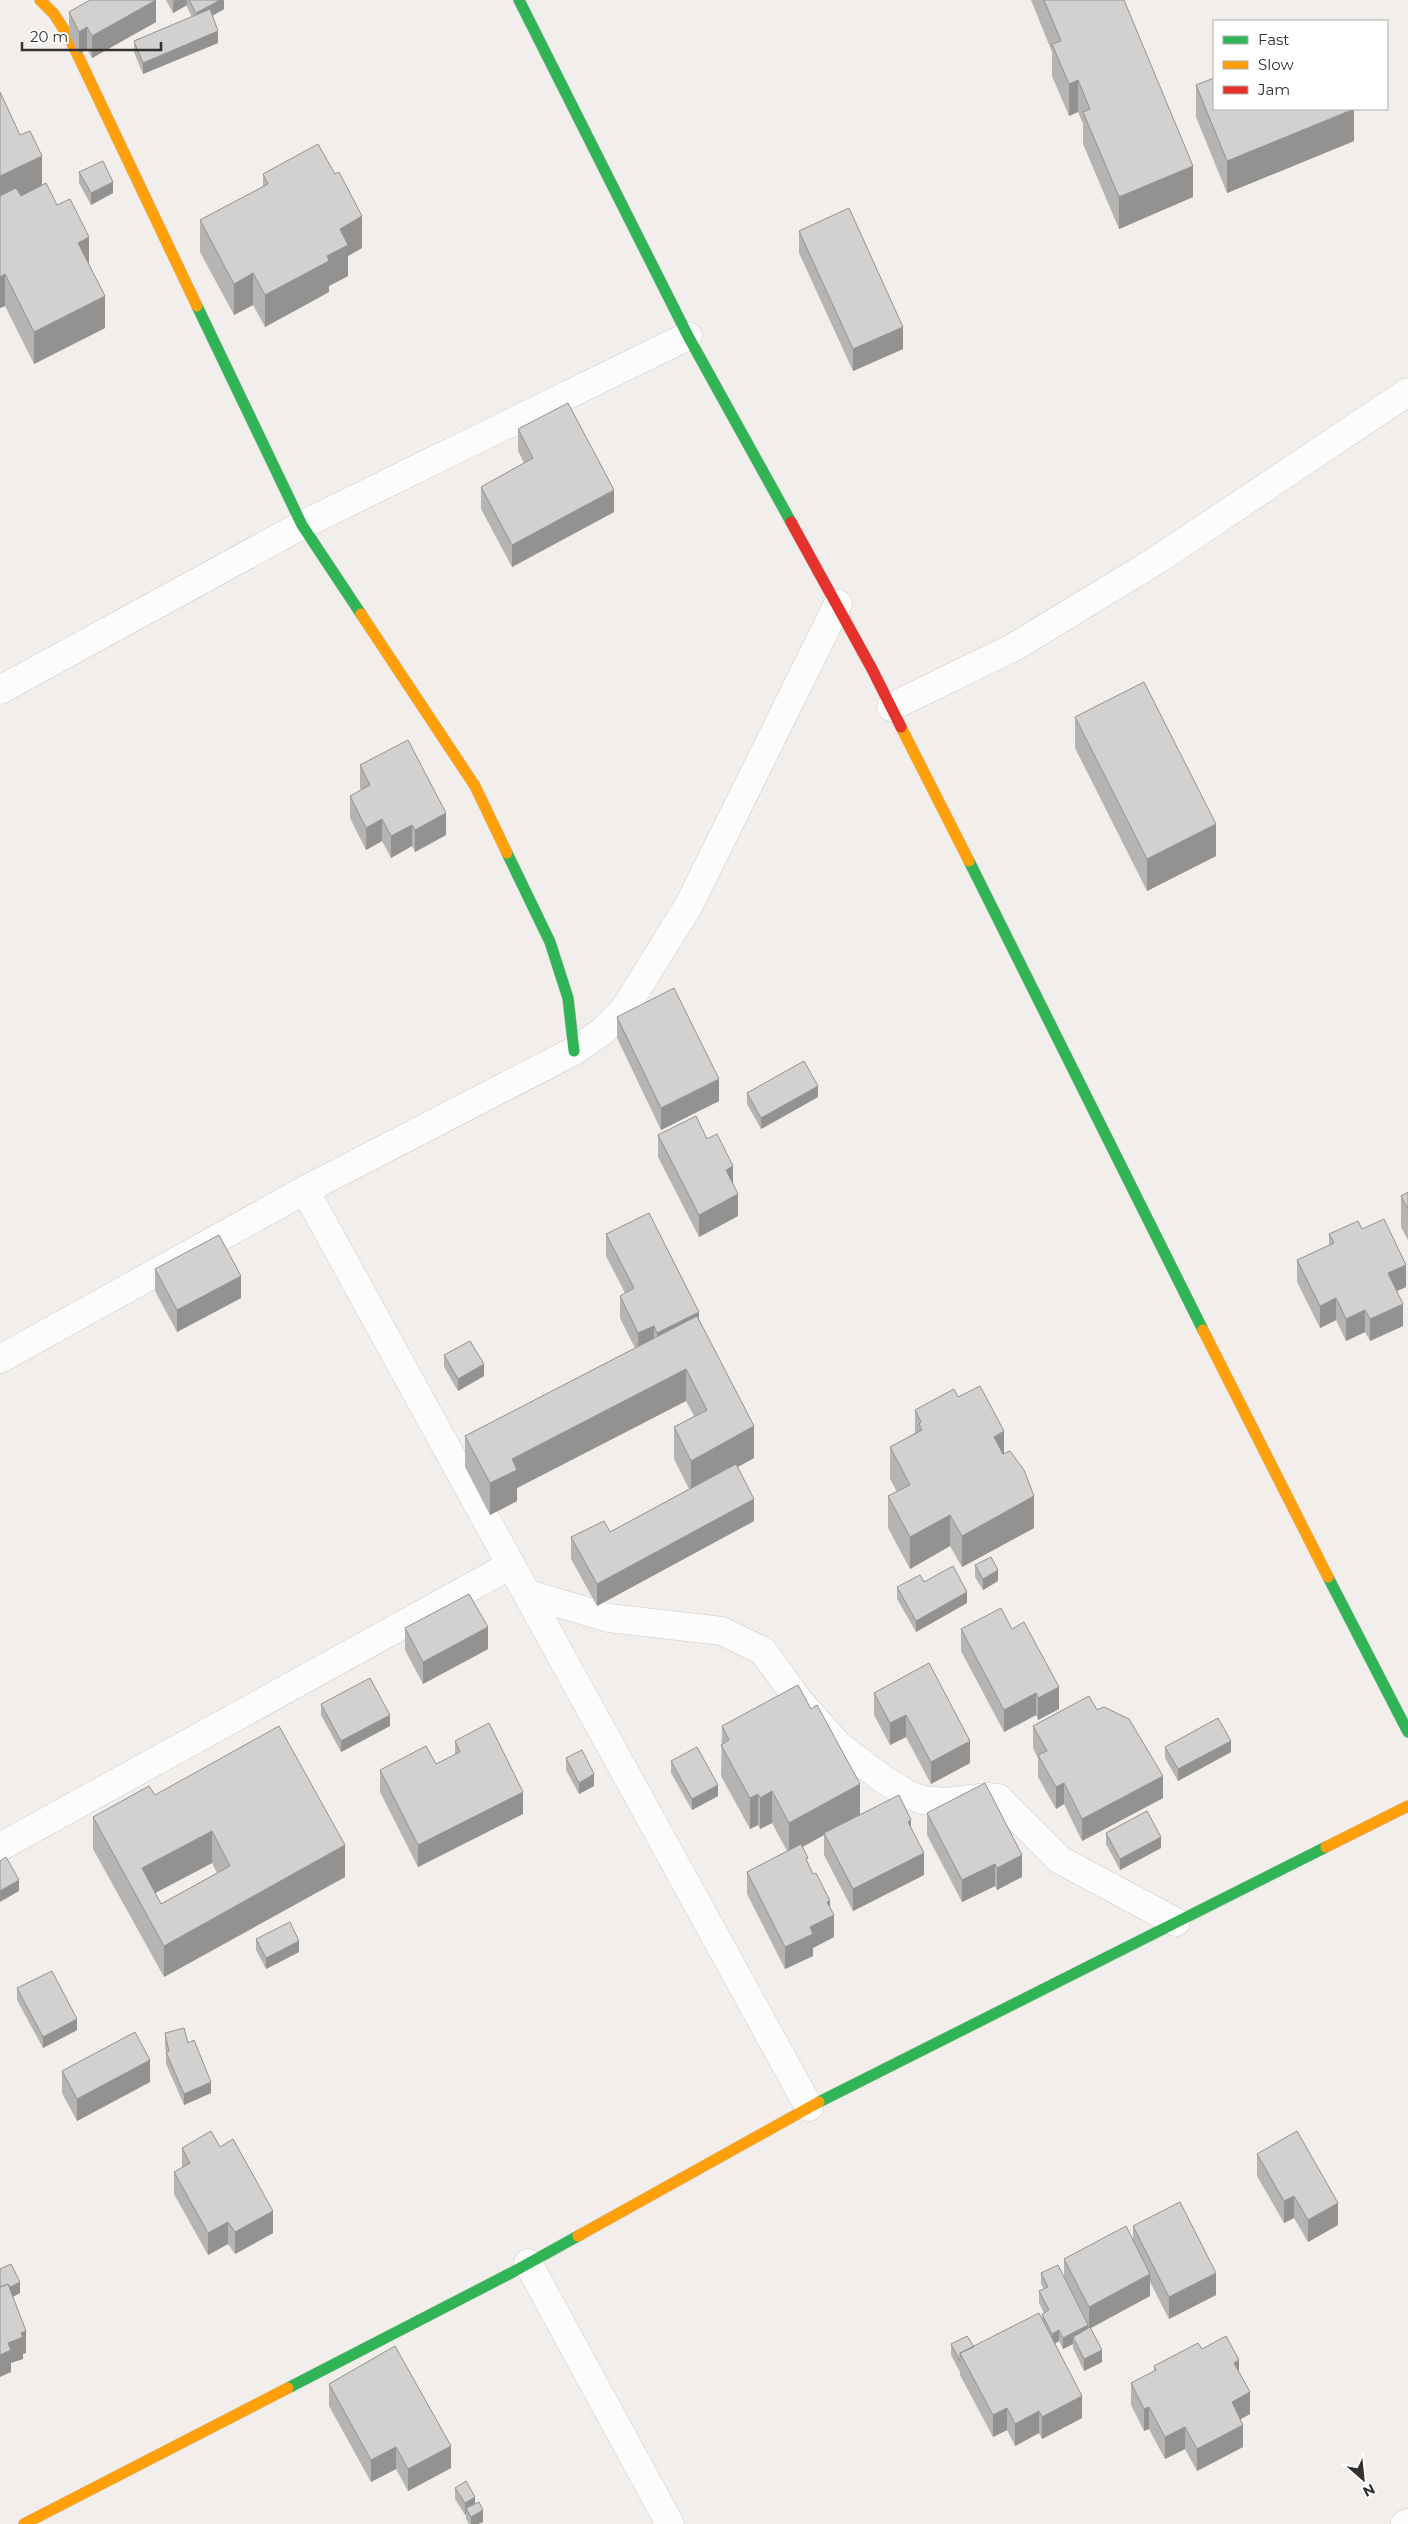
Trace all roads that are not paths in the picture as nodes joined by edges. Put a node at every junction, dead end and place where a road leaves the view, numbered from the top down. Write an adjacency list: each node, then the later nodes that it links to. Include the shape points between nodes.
1 (40, 0): 5 (street, via 54,14 70,39)
2 (519, 0): 3 (street)
3 (688, 336): 5 (street); 6 (street)
4 (1408, 392): 8 (street, via 1149,565 1014,647)
5 (302, 525): 7 (street); 9 (street, via 475,786 550,942 568,998)
6 (838, 604): 8 (street); 9 (street, via 688,905 625,1008 603,1031)
7 (0, 690)
8 (891, 707): 14 (street)
9 (574, 1052): 10 (street)
10 (305, 1190): 11 (street); 12 (street)
11 (0, 1359)
12 (511, 1565): 13 (street); 16 (street)
13 (528, 1594): 17 (street, via 609,1618 722,1631 763,1651 820,1726 839,1746 883,1779 923,1800 947,1802 998,1798 1060,1860); 18 (street)
14 (1408, 1732)
15 (1408, 1806): 17 (street)
16 (0, 1847)
17 (1176, 1922): 18 (street)
18 (809, 2107): 19 (street)
19 (528, 2263): 20 (street); 21 (street)
20 (24, 2524)
21 (670, 2524)

